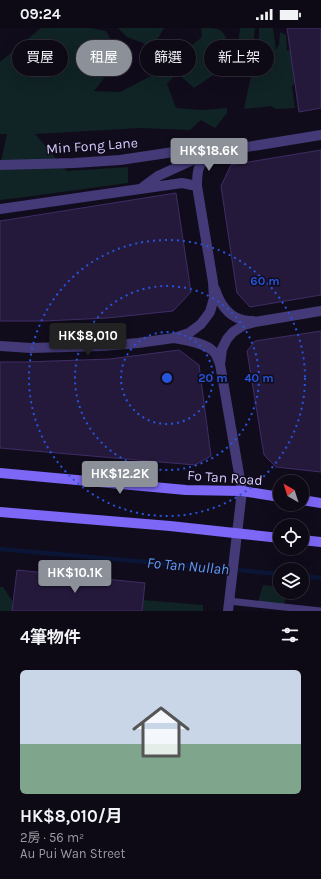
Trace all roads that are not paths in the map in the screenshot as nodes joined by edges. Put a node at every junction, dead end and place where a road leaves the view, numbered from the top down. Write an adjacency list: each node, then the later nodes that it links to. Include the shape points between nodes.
1 (321, 134): 2 (street)
2 (210, 153): 3 (street, Min Fong Lane, via 194,149 120,160); 4 (street, via 201,162); 5 (street, via 158,176)
3 (0, 165)
4 (197, 186): 5 (street, via 182,183); 7 (street)
5 (140, 189): 6 (street)
6 (0, 210)
7 (213, 282): 9 (street, via 220,300 230,313 240,319); 10 (street, via 214,298 210,312 201,324)
8 (321, 311): 9 (street)
9 (255, 322): 12 (street, via 244,325 227,339 222,349)
10 (174, 338): 11 (street, via 103,346); 12 (street, via 209,347)
11 (0, 346)
12 (220, 364): 14 (street)
13 (0, 472): 14 (main road, Fo Tan Road, via 186,490)
14 (242, 491): 15 (main road, Fo Tan Road); 19 (street)
15 (273, 496)
16 (309, 501): 17 (main road)
17 (321, 503)
18 (0, 512): 19 (main road)
19 (237, 533): 20 (main road); 23 (street)
20 (273, 537)
21 (309, 541): 22 (main road)
22 (321, 542)
23 (229, 606): 24 (lane)
24 (321, 611)

